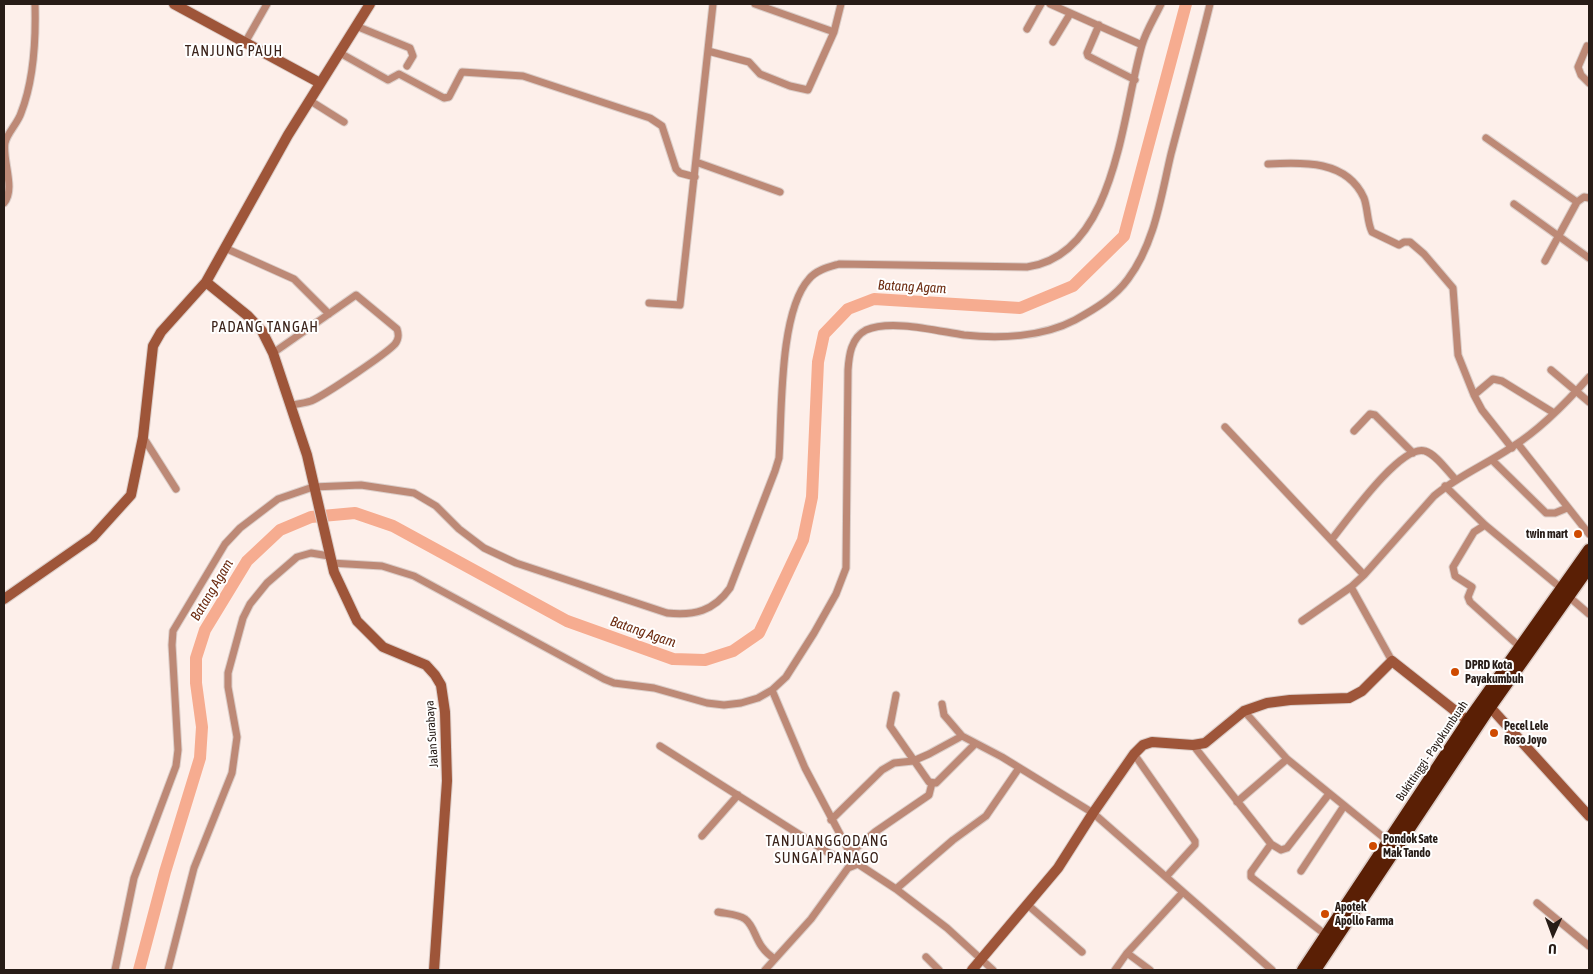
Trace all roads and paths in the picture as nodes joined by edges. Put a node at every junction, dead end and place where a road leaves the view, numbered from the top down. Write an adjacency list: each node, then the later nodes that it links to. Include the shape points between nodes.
1 (36, 4): 37 (street, via 28,92 21,115 5,141 9,187)
2 (174, 4): 18 (street)
3 (267, 4): 18 (street)
4 (370, 4): 15 (street)
5 (713, 4): 22 (street)
6 (755, 4): 17 (street)
7 (841, 4): 17 (street)
8 (1041, 4): 16 (street)
9 (1050, 4): 12 (street)
10 (1161, 4): 20 (street)
11 (1210, 4): 79 (street, via 1152,233 1128,279 1107,301 1073,321 1020,335 983,336 895,326 866,330 857,337 848,370 846,568 836,594 814,633 786,677)
12 (1059, 6): 13 (street)
13 (1070, 14): 14 (street); 19 (street)
14 (1099, 25): 20 (street); 25 (street, via 1088,56)
15 (356, 26): 23 (street); 24 (street, via 410,48 412,56)
16 (1027, 29)
17 (834, 32): 22 (street, via 811,87 806,91 760,74 749,62)
18 (246, 41): 26 (street)
19 (1053, 42)
20 (1142, 45): 25 (street)
21 (1586, 46): 27 (street, via 1578,67)
22 (708, 50): 31 (street)
23 (340, 54): 26 (street); 33 (street, via 388,80 399,74 444,98 449,97 462,72 517,75 650,118 662,126 676,169)
24 (407, 66)
25 (1135, 80): 62 (street, via 1126,126 1100,204 1083,234 1064,252 1043,265 840,264 809,278 794,308 787,334 776,471 730,588 722,600 705,611 685,615 667,613 516,563 484,548 436,506 414,493 361,485)
26 (320, 83): 28 (street)
27 (1589, 83)
28 (309, 100): 29 (street); 40 (street)
29 (344, 122)
30 (1486, 138): 36 (street)
31 (696, 162): 33 (street); 34 (street)
32 (1268, 164): 50 (street, via 1314,163 1350,179 1364,200 1372,232 1399,245 1410,242 1436,266 1453,288 1458,355)
33 (696, 177): 44 (street, via 680,306)
34 (780, 192)
35 (1589, 198): 36 (street, via 1584,197)
36 (1577, 202): 39 (street)
37 (4, 203)
38 (1514, 204): 39 (street)
39 (1558, 236): 41 (street); 42 (street)
40 (225, 248): 43 (street); 45 (street, via 294,279)
41 (1589, 258)
42 (1545, 261)
43 (206, 282): 46 (street, Jalan Surabaya, via 262,331); 56 (street, via 161,332 154,346)
44 (649, 303)
45 (329, 314): 46 (street); 52 (street, via 353,296 359,296 397,329 397,341 319,397)
46 (272, 353): 52 (street, Jalan Surabaya)
47 (1551, 370): 49 (street)
48 (1589, 377): 49 (street)
49 (1576, 392): 51 (street); 53 (street)
50 (1474, 395): 53 (street, via 1497,378); 57 (street, via 1482,410)
51 (1589, 402)
52 (292, 405): 62 (street, Jalan Surabaya)
53 (1554, 413): 57 (street)
54 (1225, 427): 67 (street)
55 (1354, 431): 58 (street, via 1370,414 1375,415)
56 (143, 437): 63 (street); 74 (street, via 131,494 120,509 93,537)
57 (1515, 446): 59 (street); 64 (street)
58 (1413, 453): 60 (street, via 1420,450 1429,453); 67 (street, via 1386,472)
59 (1492, 460): 60 (street); 64 (street, via 1546,513)
60 (1456, 480): 61 (street)
61 (1445, 486): 65 (street); 71 (street)
62 (314, 487): 69 (street, Jalan Surabaya); 122 (street, via 278,500 240,528 225,544 173,631 176,766 134,878)
63 (176, 489)
64 (1567, 508): 66 (street)
65 (1485, 525): 73 (street); 77 (street, via 1474,532 1453,567 1455,576 1472,587 1468,597 1470,602)
66 (1589, 534)
67 (1332, 539): 71 (street)
68 (1589, 550): 70 (highway, Bukittinggi - Payokumbuah)
69 (329, 555): 79 (street, via 414,576 614,683 654,688 724,705 740,703); 123 (street, via 311,553 297,557 267,582 243,618 228,673 237,737 232,773 194,868); 124 (street, Jalan Surabaya, via 357,621 369,636 383,647 426,665 440,685 445,712 448,781)
70 (1582, 572): 73 (highway, Bukittinggi - Payokumbuah)
71 (1364, 575): 72 (street)
72 (1350, 587): 76 (street); 78 (street)
73 (1565, 592): 75 (street); 77 (highway, Bukittinggi - Payokumbuah); 82 (highway, Bukittinggi - Payokumbuah)
74 (4, 600)
75 (1589, 614)
76 (1302, 621)
77 (1520, 647): 84 (highway, Bukittinggi - Payokumbuah)
78 (1392, 661): 83 (street, via 1362,691 1349,698 1290,700 1258,705); 84 (street)
79 (772, 690): 100 (street)
80 (896, 695): 91 (street, via 890,726)
81 (942, 704): 85 (street, via 944,715)
82 (1490, 707): 98 (street); 107 (highway, Bukittinggi - Payokumbuah)
83 (1244, 711): 87 (street, via 1205,743); 90 (street)
84 (1468, 721): 102 (highway, Bukittinggi - Payokumbuah)
85 (962, 736): 86 (street); 91 (street)
86 (975, 744): 92 (street); 93 (street)
87 (1194, 744): 89 (street, via 1152,742); 96 (street)
88 (660, 746): 95 (street)
89 (1134, 754): 99 (street); 108 (street, via 1195,841 1195,845)
90 (1287, 759): 94 (street); 96 (street)
91 (913, 761): 93 (street); 100 (street, via 894,763 882,770)
92 (1019, 768): 99 (street); 109 (street, via 986,816)
93 (932, 783): 104 (street, via 929,795)
94 (1329, 794): 97 (street); 103 (street, via 1287,848 1281,850)
95 (738, 795): 101 (street); 105 (street)
96 (1237, 802): 103 (street)
97 (1344, 806): 102 (street); 106 (street)
98 (1588, 811)
99 (1093, 813): 108 (street); 113 (street)
100 (831, 820): 104 (street)
101 (702, 836)
102 (1388, 841): 107 (highway, Bukittinggi - Payokumbuah)
103 (1271, 844): 115 (street, via 1250,875)
104 (850, 853): 105 (street)
105 (850, 866): 109 (street, via 862,865); 120 (street, via 811,920)
106 (1301, 871)
107 (1375, 871): 111 (highway, Bukittinggi - Payokumbuah)
108 (1166, 877): 110 (street)
109 (896, 888): 121 (street)
110 (1183, 892): 118 (street); 131 (street)
111 (1356, 899): 115 (highway, Bukittinggi - Payokumbuah); 133 (highway, Bukittinggi - Payokumbuah)
112 (1537, 903): 116 (street)
113 (1029, 906): 117 (street); 121 (street)
114 (718, 912): 120 (street, via 747,920 758,945)
115 (1326, 935): 132 (highway, Bukittinggi - Payokumbuah)
116 (1589, 946)
117 (1082, 952)
118 (1127, 952): 129 (street); 130 (street)
119 (926, 957): 126 (street)
120 (775, 960): 125 (street)
121 (981, 960): 127 (street); 128 (street)
122 (115, 970)
123 (168, 970)
124 (434, 970)
125 (765, 970)
126 (939, 970)
127 (972, 970)
128 (993, 970)
129 (1115, 970)
130 (1150, 970)
131 (1272, 970)
132 (1303, 970)
133 (1315, 970)

